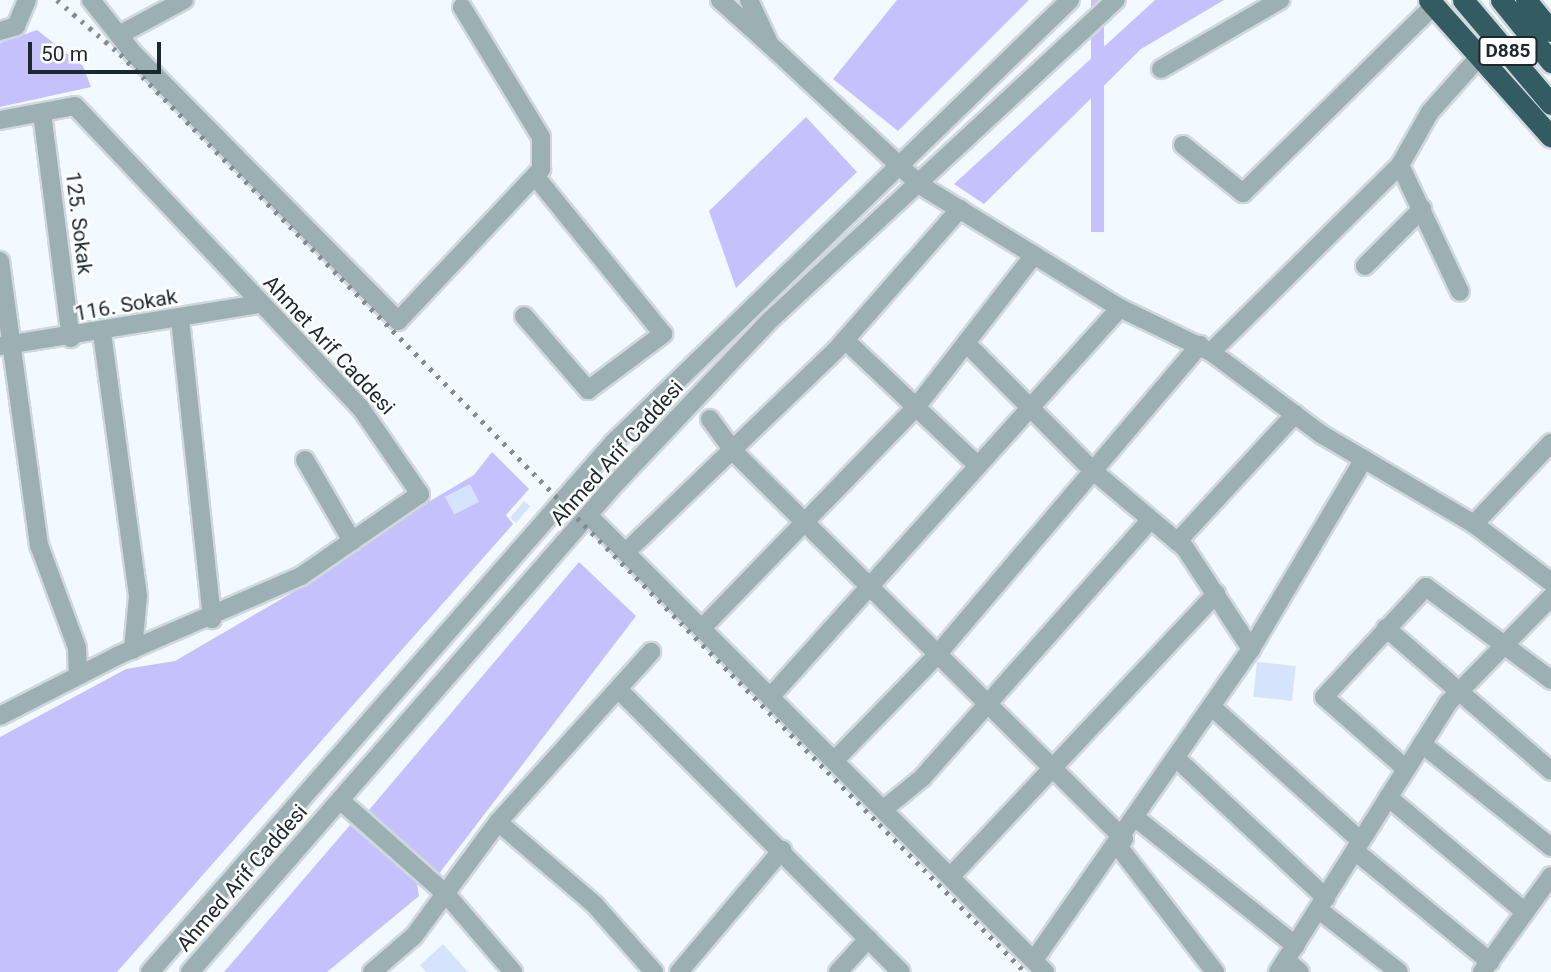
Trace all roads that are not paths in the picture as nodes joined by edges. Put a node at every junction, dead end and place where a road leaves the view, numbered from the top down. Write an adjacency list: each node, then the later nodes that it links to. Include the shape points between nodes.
1 (27, 0): 14 (street, via 16,26)
2 (91, 0): 16 (street)
3 (184, 0): 16 (street)
4 (720, 0): 17 (street)
5 (749, 0): 17 (street)
6 (1070, 0): 26 (street, Ahmed Arif Caddesi)
7 (1116, 0): 29 (street, Ahmed Arif Caddesi)
8 (1279, 0): 20 (street)
9 (1463, 0): 21 (highway, D885)
10 (1501, 0): 19 (highway, D885)
11 (1526, 0): 15 (highway)
12 (1431, 3): 18 (highway); 25 (street, via 1243,193)
13 (462, 7): 28 (street, via 541,137)
14 (0, 30)
15 (1551, 31)
16 (119, 35): 28 (street, via 398,321)
17 (769, 45): 26 (street)
18 (1478, 58): 24 (highway); 27 (street, via 1430,112)
19 (1551, 62)
20 (1161, 69)
21 (1551, 104)
22 (42, 113): 23 (street); 36 (street, Ahmet Arif Caddesi, via 66,103); 41 (street, 125. Sokak)
23 (0, 120)
24 (1551, 137)
25 (1183, 145)
26 (897, 164): 29 (street); 107 (street, Ahmed Arif Caddesi, via 614,442)
27 (1400, 165): 31 (street); 45 (street)
28 (536, 177): 38 (street, via 663,334 588,390)
29 (920, 185): 30 (street); 56 (street, Ahmed Arif Caddesi, via 768,322)
30 (960, 209): 32 (street); 42 (street)
31 (1422, 209): 34 (street); 35 (street)
32 (1034, 255): 37 (street); 43 (street)
33 (0, 261): 44 (street)
34 (1365, 266)
35 (1460, 292)
36 (259, 304): 39 (street, 116. Sokak); 60 (street, Ahmet Arif Caddesi, via 360,407 419,487 407,509)
37 (1120, 308): 45 (street); 46 (street)
38 (524, 316)
39 (180, 319): 40 (street, 116. Sokak); 67 (street)
40 (102, 332): 41 (street, 116. Sokak); 72 (street, via 138,596)
41 (71, 338): 44 (street, 116. Sokak)
42 (845, 340): 47 (street); 51 (street)
43 (966, 342): 46 (street); 47 (street)
44 (5, 345): 75 (street, via 39,545 77,648)
45 (1206, 348): 48 (street); 55 (street)
46 (1032, 404): 54 (street); 55 (street)
47 (917, 406): 54 (street); 58 (street)
48 (1295, 414): 52 (street); 61 (street)
49 (710, 419): 51 (street)
50 (1551, 443): 59 (street)
51 (733, 451): 58 (street); 62 (street)
52 (1364, 459): 59 (street); 71 (street)
53 (305, 460): 60 (street)
54 (977, 465): 64 (street)
55 (1092, 470): 57 (street); 74 (street)
56 (589, 516): 62 (street); 90 (street, Ahmed Arif Caddesi)
57 (1149, 521): 61 (street); 80 (street)
58 (806, 522): 64 (street); 68 (street)
59 (1474, 524): 63 (street)
60 (352, 541): 67 (street, Ahmet Arif Caddesi, via 301,576)
61 (1177, 542): 65 (street)
62 (627, 551): 68 (street)
63 (1551, 582)
64 (868, 585): 74 (street); 79 (street)
65 (1216, 594): 71 (street); 87 (street)
66 (1551, 597): 70 (street)
67 (212, 619): 72 (street, Ahmet Arif Caddesi)
68 (703, 627): 79 (street)
69 (1386, 628): 70 (street, via 1426,587); 77 (street); 86 (street, via 1324,697)
70 (1506, 643): 76 (street); 77 (street)
71 (1251, 649): 81 (street)
72 (133, 650): 75 (street, Ahmet Arif Caddesi)
73 (651, 652): 78 (street)
74 (936, 656): 80 (street); 84 (street)
75 (78, 676): 82 (street, Ahmet Arif Caddesi)
76 (1551, 680)
77 (1461, 689): 83 (street); 88 (street)
78 (620, 691): 93 (street); 97 (street)
79 (772, 695): 84 (street)
80 (988, 706): 87 (street); 91 (street)
81 (1212, 707): 85 (street); 95 (street)
82 (0, 716)
83 (1422, 744): 86 (street); 96 (street)
84 (836, 759): 91 (street)
85 (1177, 759): 92 (street); 101 (street)
86 (1406, 769): 89 (street)
87 (1054, 770): 94 (street); 98 (street)
88 (1551, 771)
89 (1388, 797): 95 (street); 102 (street)
90 (341, 800): 100 (street); 108 (street, Ahmed Arif Caddesi)
91 (885, 808): 98 (street)
92 (1138, 819): 94 (street); 104 (street)
93 (498, 822): 100 (street); 111 (street, via 594,904)
94 (1121, 842): 105 (street); 115 (street)
95 (1358, 846): 101 (street); 106 (street)
96 (1551, 847)
97 (782, 850): 103 (street); 112 (street)
98 (952, 875): 105 (street)
99 (1551, 876): 102 (street)
100 (446, 894): 109 (street, via 414,936); 110 (street)
101 (1322, 904): 104 (street); 117 (street)
102 (1525, 912): 106 (street)
103 (868, 939): 113 (street); 114 (street)
104 (1287, 959): 116 (street)
105 (1040, 966)
106 (1486, 967)
107 (150, 972)
108 (190, 972)
109 (372, 972)
110 (513, 972)
111 (654, 972)
112 (679, 972)
113 (838, 972)
114 (901, 972)
115 (1214, 972)
116 (1300, 972)
117 (1399, 972)

